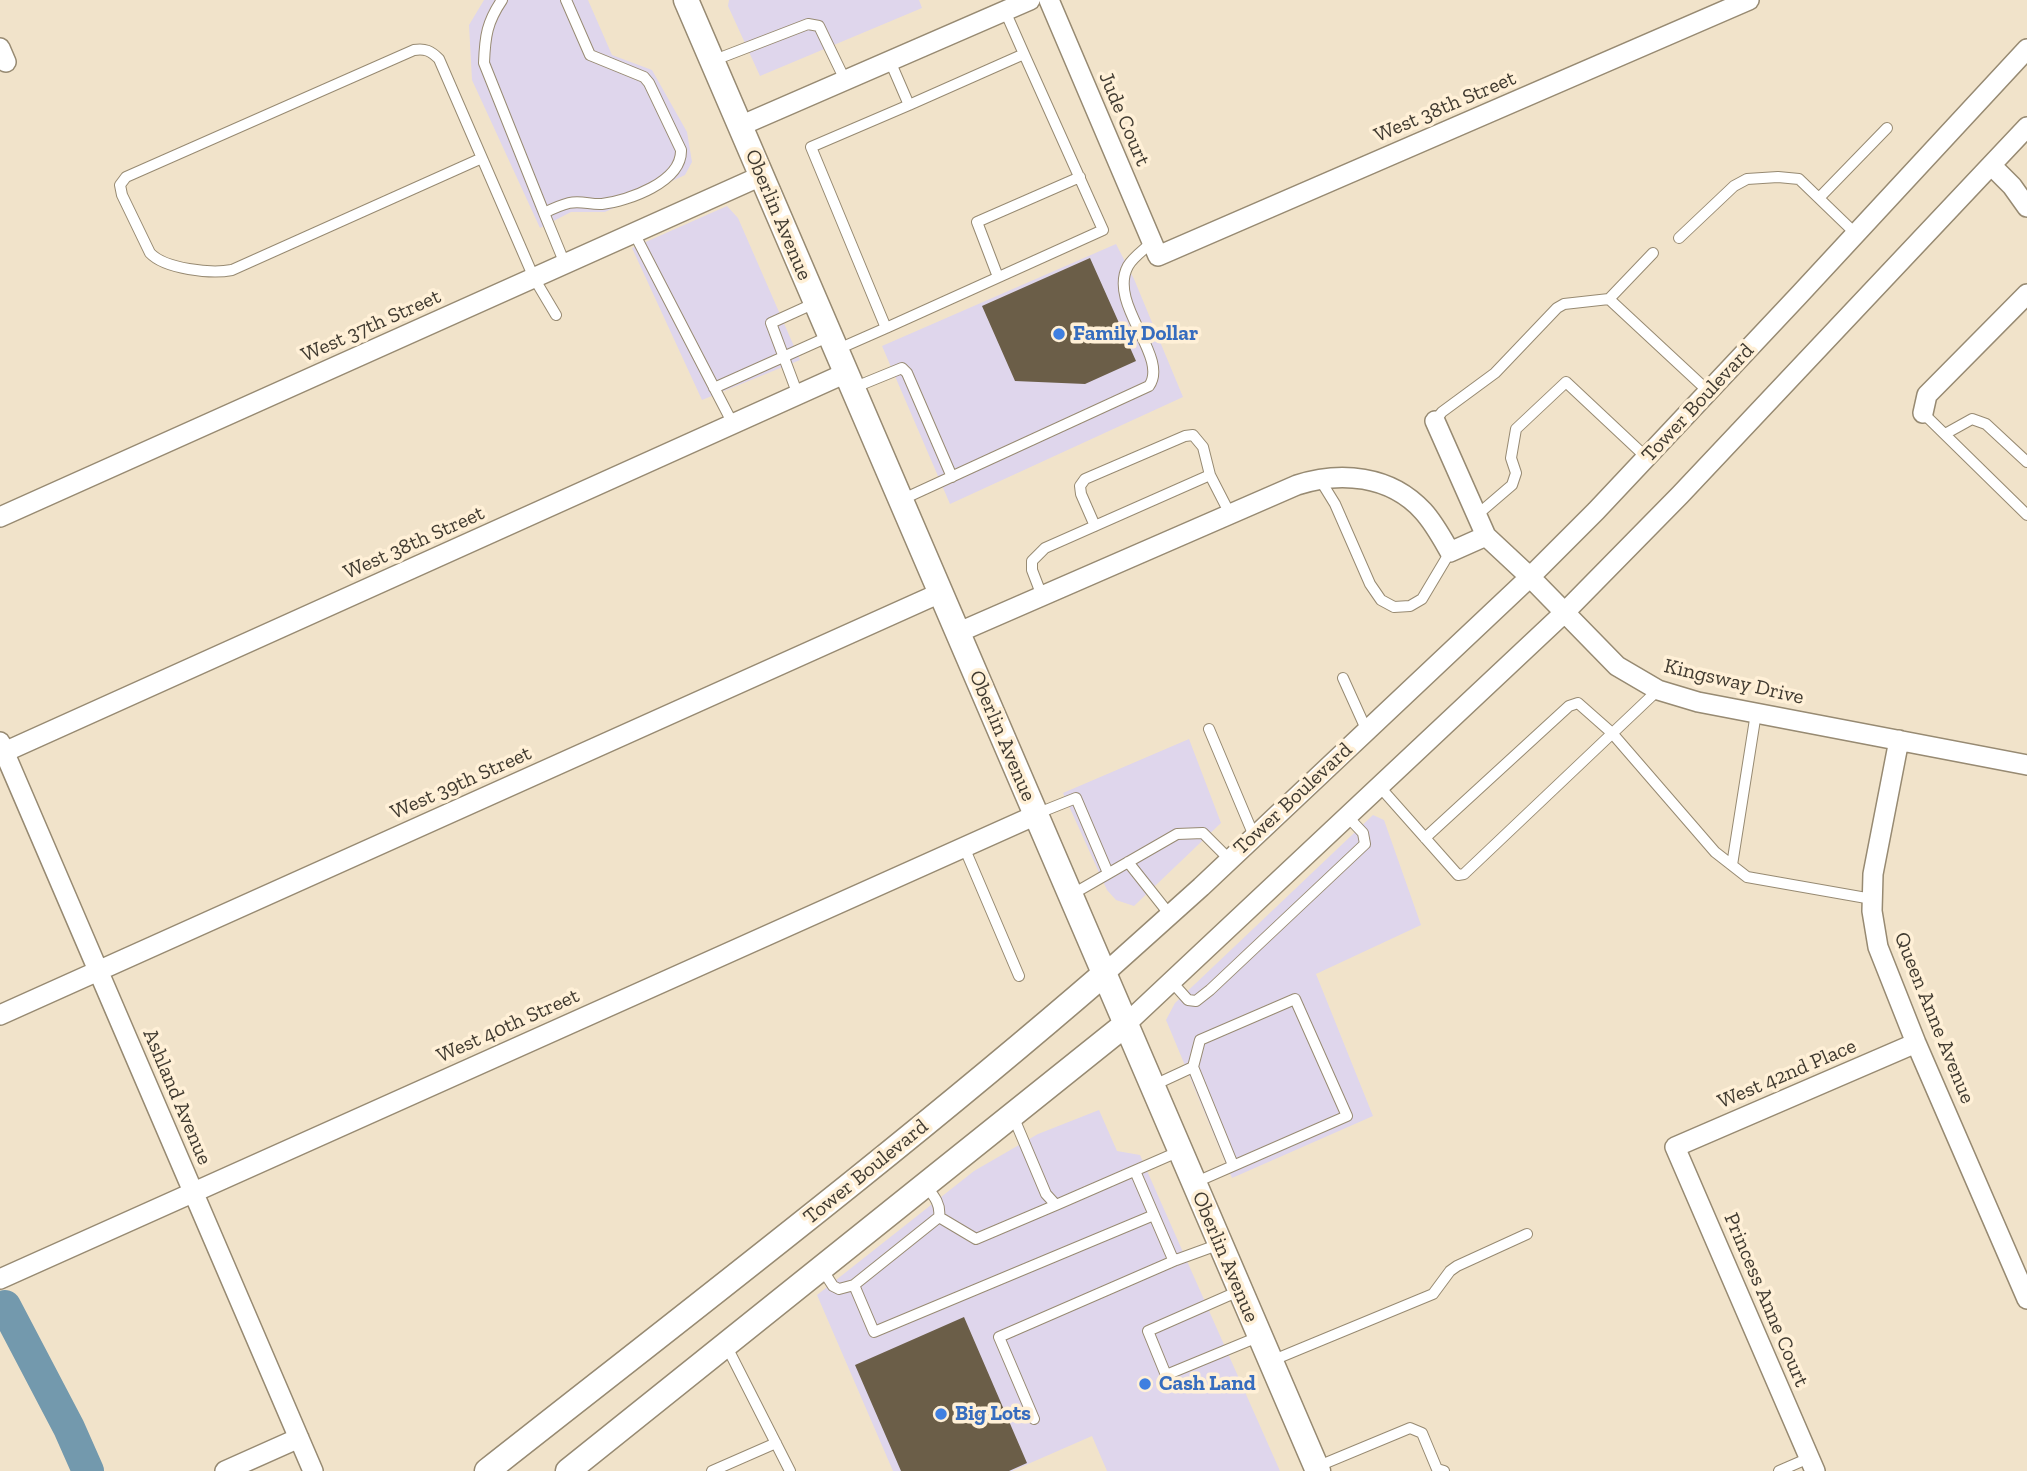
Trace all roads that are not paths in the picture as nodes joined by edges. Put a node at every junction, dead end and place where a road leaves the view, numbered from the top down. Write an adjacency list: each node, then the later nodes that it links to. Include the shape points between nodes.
1 (502, 0): 23 (lane, via 490,17 484,62)
2 (566, 0): 23 (lane, via 590,55 649,83 681,158 671,174 624,200 598,205 580,201)
3 (686, 0): 10 (street, Oberlin Avenue)
4 (1030, 0): 7 (street)
5 (1049, 0): 27 (street, Jude Court)
6 (1749, 0): 27 (street, West 38th Street)
7 (1005, 11): 9 (lane); 11 (street)
8 (2027, 49): 25 (street, Tower Boulevard)
9 (1024, 54): 13 (lane); 20 (lane)
10 (712, 61): 12 (lane, via 814,24); 14 (street, Oberlin Avenue)
11 (890, 61): 12 (street); 13 (lane)
12 (845, 80): 14 (street)
13 (909, 105): 36 (lane, via 811,147)
14 (740, 126): 19 (street, Oberlin Avenue)
15 (2027, 127): 18 (street)
16 (1887, 128): 21 (lane)
17 (481, 158): 17 (lane, via 439,59 422,48 126,177 120,185 156,260 219,273); 31 (lane)
18 (1992, 166): 22 (street); 63 (street)
19 (761, 176): 24 (street, West 37th Street); 34 (street, Oberlin Avenue)
20 (1080, 177): 30 (lane, via 977,222); 30 (lane, via 1103,230)
21 (1819, 198): 25 (lane); 26 (lane, via 1799,179 1747,179)
22 (2027, 207)
23 (544, 213): 29 (lane)
24 (634, 233): 29 (street, West 37th Street); 40 (lane)
25 (1856, 234): 41 (street, Tower Boulevard)
26 (1679, 238)
27 (1155, 249): 50 (lane, via 1129,264 1123,283 1154,368 1149,386)
28 (1653, 253): 33 (lane)
29 (565, 264): 31 (street, West 37th Street)
30 (998, 277): 36 (lane)
31 (534, 278): 35 (lane); 56 (street, West 37th Street)
32 (2027, 294): 43 (street, via 1927,395)
33 (1609, 299): 41 (lane); 44 (lane, via 1557,307 1494,373)
34 (816, 302): 37 (street, Oberlin Avenue); 38 (lane, via 771,323)
35 (556, 315)
36 (886, 328): 37 (lane)
37 (833, 343): 38 (lane); 39 (street, Oberlin Avenue)
38 (783, 357): 40 (lane); 42 (lane)
39 (849, 381): 42 (street, West 38th Street); 50 (lane, via 902,368); 52 (street, Oberlin Avenue)
40 (714, 388): 45 (lane)
41 (1708, 391): 47 (street, Tower Boulevard)
42 (799, 395): 45 (street, West 38th Street)
43 (1923, 413): 46 (lane)
44 (1435, 421): 54 (street, Kingsway Drive)
45 (733, 424): 72 (street, West 38th Street)
46 (1945, 435): 48 (lane, via 1972,419 1986,424); 55 (lane)
47 (1646, 457): 54 (lane, via 1566,382 1516,429 1512,485); 60 (street, Tower Boulevard)
48 (2027, 462)
49 (1210, 475): 53 (lane); 57 (lane); 57 (lane, via 1203,447 1193,435 1085,479 1081,494)
50 (951, 477): 52 (lane)
51 (1319, 478): 53 (street); 59 (street, via 1385,484 1422,510); 59 (lane, via 1381,600 1394,607 1422,599)
52 (901, 501): 61 (street, Oberlin Avenue)
53 (1230, 514): 62 (street)
54 (1477, 515): 58 (street, Kingsway Drive)
55 (2027, 515)
56 (0, 517)
57 (1095, 526): 62 (lane, via 1035,556 1032,570)
58 (1486, 536): 59 (street); 60 (street, Kingsway Drive)
59 (1450, 552)
60 (1530, 577): 63 (street, Kingsway Drive); 69 (street, Tower Boulevard)
61 (940, 593): 64 (street, Oberlin Avenue); 87 (street, West 39th Street)
62 (1042, 596): 64 (street)
63 (1564, 613): 66 (street, Kingsway Drive, via 1616,666); 74 (street)
64 (957, 633): 75 (street, Oberlin Avenue)
65 (1343, 678): 69 (lane)
66 (1658, 690): 67 (street, Kingsway Drive); 70 (lane)
67 (1756, 713): 71 (street, Kingsway Drive); 82 (lane)
68 (1209, 729): 77 (lane)
69 (1366, 729): 77 (street, Tower Boulevard)
70 (1612, 733): 78 (lane, via 1578,703 1569,706); 78 (lane, via 1464,874 1458,874); 82 (lane, via 1715,852)
71 (1899, 740): 73 (street, Kingsway Drive); 85 (street, Queen Anne Avenue)
72 (2, 749): 87 (street, Ashland Avenue)
73 (2027, 765)
74 (1379, 786): 76 (street); 78 (lane)
75 (1035, 815): 79 (street, West 40th Street); 83 (lane, via 1076,798); 84 (street, Oberlin Avenue)
76 (1347, 816): 90 (street); 90 (lane, via 1363,834 1365,844 1219,981 1196,1001 1188,1000)
77 (1254, 836): 80 (street, Tower Boulevard)
78 (1426, 838)
79 (964, 847): 89 (lane); 103 (street, West 40th Street)
80 (1229, 859): 81 (lane, via 1203,833 1177,834); 86 (street, Tower Boulevard)
81 (1128, 862): 83 (lane); 86 (lane)
82 (1732, 865): 85 (lane, via 1748,877)
83 (1108, 873): 84 (lane)
84 (1070, 895): 88 (street, Oberlin Avenue)
85 (1872, 898): 93 (street, Queen Anne Avenue, via 1883,964)
86 (1170, 915): 88 (street, Tower Boulevard)
87 (98, 971): 91 (street, West 39th Street); 103 (street, Ashland Avenue)
88 (1104, 974): 92 (street, Oberlin Avenue); 126 (street, Tower Boulevard, via 997,1067)
89 (1019, 976)
90 (1171, 981): 92 (street)
91 (0, 1015)
92 (1126, 1024): 95 (street, Oberlin Avenue); 96 (street)
93 (1916, 1043): 97 (street, West 42nd Place); 114 (street, Queen Anne Avenue)
94 (1193, 1067): 95 (lane); 99 (lane); 99 (lane, via 1200,1040 1295,999 1347,1116)
95 (1152, 1086): 98 (street, Oberlin Avenue)
96 (1013, 1115): 102 (street); 104 (lane, via 1046,1194)
97 (1675, 1147): 121 (street, Princess Anne Court)
98 (1180, 1152): 100 (lane); 101 (street, Oberlin Avenue)
99 (1233, 1166): 101 (lane)
100 (1135, 1171): 104 (lane); 105 (lane)
101 (1193, 1183): 108 (street, Oberlin Avenue)
102 (926, 1186): 106 (lane, via 937,1200); 110 (street)
103 (193, 1191): 111 (street, West 40th Street); 119 (street, Ashland Avenue)
104 (1056, 1206): 106 (lane, via 976,1239)
105 (1154, 1215): 109 (lane); 112 (lane, via 874,1332)
106 (939, 1217): 112 (lane)
107 (1527, 1234): 117 (lane, via 1457,1266 1433,1294)
108 (1220, 1244): 109 (lane); 113 (street, Oberlin Avenue)
109 (1176, 1260): 118 (lane, via 999,1337)
110 (821, 1269): 112 (lane, via 833,1286); 116 (street)
111 (0, 1279)
112 (853, 1286)
113 (1240, 1291): 115 (street, Oberlin Avenue); 115 (lane, via 1148,1331 1166,1375)
114 (2027, 1299)
115 (1260, 1336): 117 (street, Oberlin Avenue)
116 (726, 1345): 120 (lane); 122 (street)
117 (1270, 1361): 123 (street, Oberlin Avenue)
118 (1034, 1419)
119 (299, 1438): 124 (street); 125 (street, Ashland Avenue)
120 (776, 1443): 127 (lane); 128 (lane)
121 (1812, 1464): 130 (lane)
122 (576, 1469)
123 (1314, 1470): 129 (lane, via 1410,1428 1422,1433 1437,1469)
124 (225, 1471)
125 (313, 1471)
126 (487, 1471)
127 (712, 1471)
128 (790, 1471)
129 (1444, 1471)
130 (1779, 1471)

